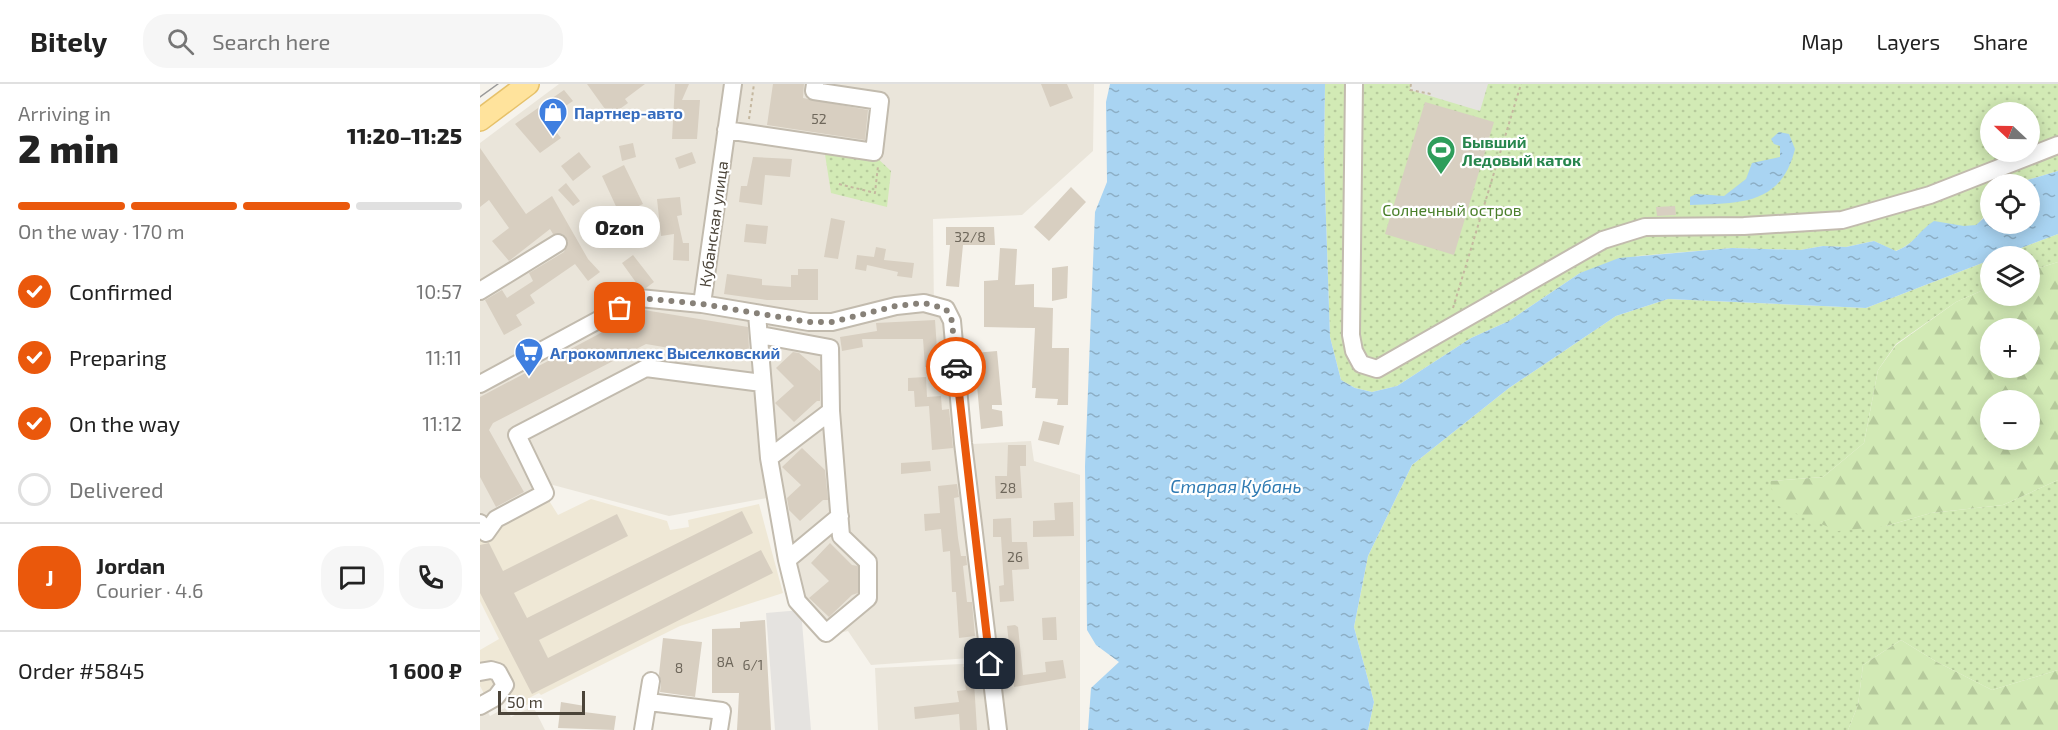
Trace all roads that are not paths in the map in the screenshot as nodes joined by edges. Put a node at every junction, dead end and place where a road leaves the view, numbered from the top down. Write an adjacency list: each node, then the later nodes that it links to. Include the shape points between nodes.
1 (528, 84): 5 (main road)
2 (733, 84): 6 (street, Кубанская улица)
3 (815, 84): 6 (street, via 814,91 880,101 873,152)
4 (1354, 84): 7 (street, via 1350,334 1362,364 1377,369 1603,240 1645,227 1842,220 1930,195)
5 (480, 120)
6 (726, 130): 10 (street, Кубанская улица)
7 (2058, 145)
8 (558, 243): 9 (street)
9 (480, 291)
10 (702, 304): 11 (street, Кубанская улица); 14 (street, via 639,298)
11 (758, 314): 12 (street); 26 (street, Кубанская улица, via 832,322 896,306 924,303 946,309 952,321)
12 (760, 335): 13 (street); 15 (street, via 830,348)
13 (762, 383): 16 (street); 18 (street, via 646,368 517,435 545,493 496,519)
14 (480, 384)
15 (831, 411): 16 (street); 17 (street)
16 (769, 458): 19 (street)
17 (840, 516): 19 (street); 19 (street, via 841,536 868,562 868,598 826,633 797,601)
18 (482, 531)
19 (787, 560)
20 (480, 672): 23 (street, via 498,672 505,685 496,697)
21 (651, 681): 22 (street)
22 (649, 702): 24 (street); 25 (street, via 722,711)
23 (480, 706)
24 (644, 730)
25 (719, 730)
26 (998, 730)

